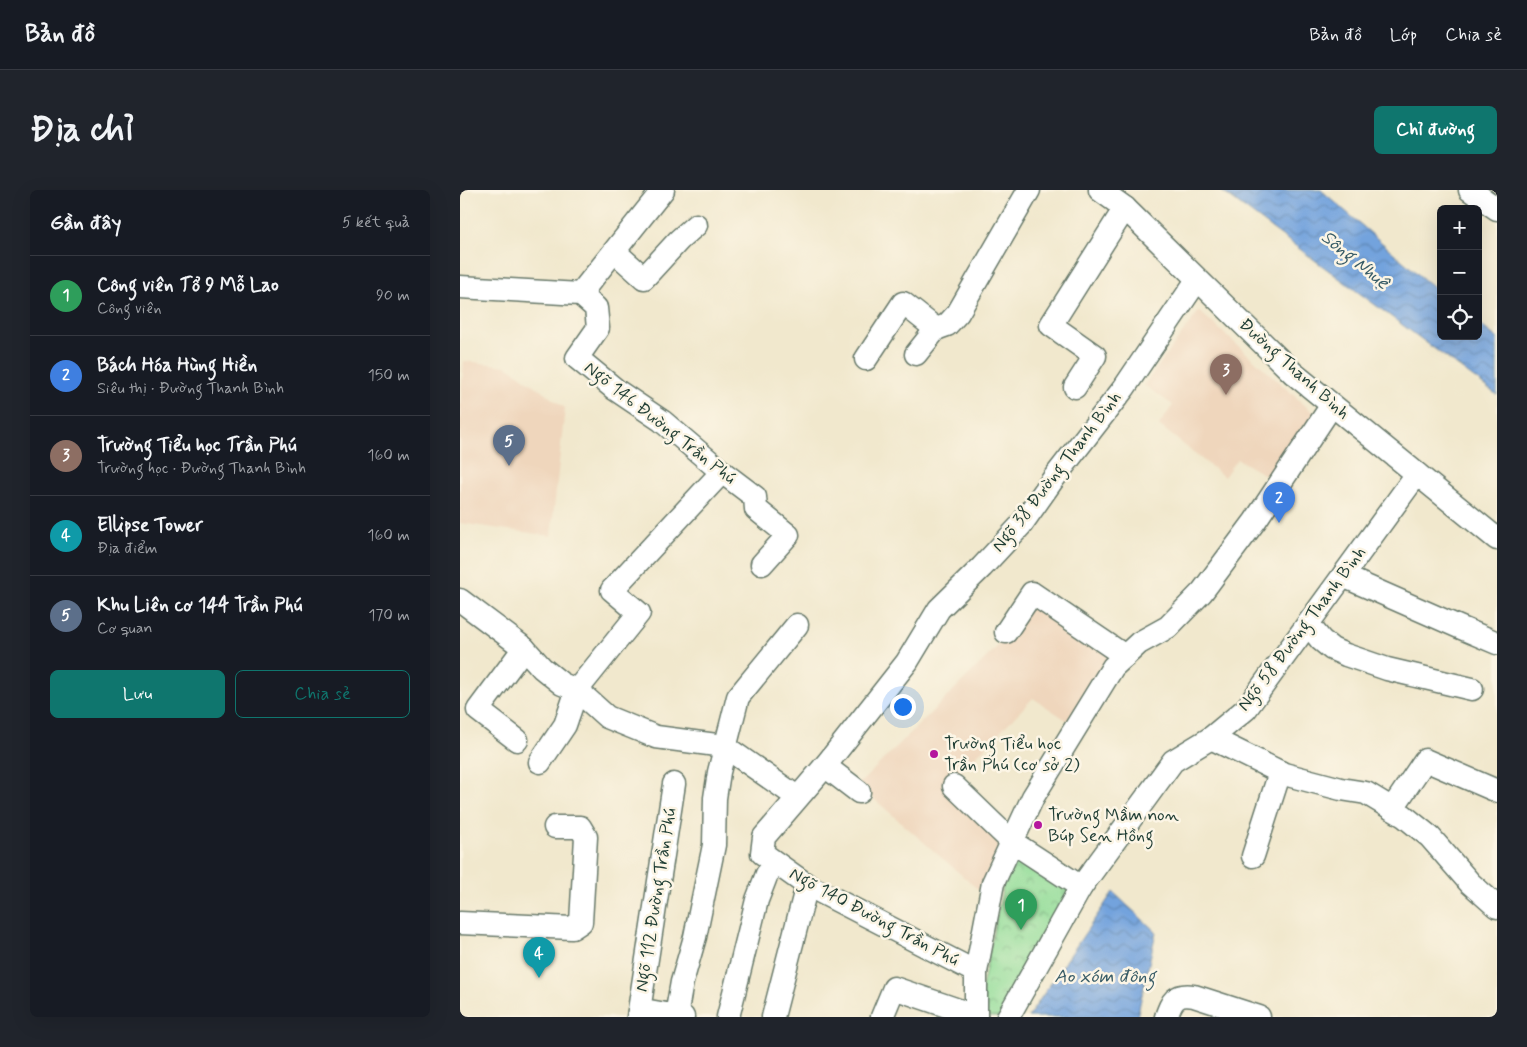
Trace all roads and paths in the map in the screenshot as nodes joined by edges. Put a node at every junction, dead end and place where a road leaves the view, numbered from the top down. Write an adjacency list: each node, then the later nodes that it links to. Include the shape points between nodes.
1 (663, 190): 8 (street)
2 (1029, 190): 12 (street, via 958,313 947,325)
3 (1100, 190): 6 (street, Đường Thanh Bình)
4 (1470, 190): 5 (street)
5 (1495, 204)
6 (1124, 208): 9 (street, Đường Thanh Bình); 15 (street, via 1051,325 1095,356)
7 (696, 225): 8 (street, via 644,278)
8 (614, 252): 11 (street)
9 (1198, 280): 16 (street, Đường Thanh Bình, via 1293,373); 35 (street, Ngõ 38 Đường Thanh Bình, via 1124,388 1020,525 939,609 907,662)
10 (460, 288): 11 (street)
11 (580, 294): 17 (street, Ngõ 146 Đường Trần Phú, via 596,308 598,328 577,358 662,421)
12 (936, 329): 13 (street); 14 (street, via 903,303)
13 (916, 354)
14 (866, 359)
15 (1075, 387)
16 (1332, 404): 18 (street, Đường Thanh Bình); 28 (street, via 1255,521 1202,592 1168,627 1138,643)
17 (722, 472): 20 (street, Ngõ 146 Đường Trần Phú, via 755,497 756,509 788,535); 30 (street, via 612,590 639,613)
18 (1417, 474): 19 (street, Đường Thanh Bình); 21 (street, Ngõ 58 Đường Thanh Bình)
19 (1497, 539)
20 (762, 564)
21 (1343, 576): 23 (street, Ngõ 58 Đường Thanh Bình); 26 (street)
22 (460, 600): 27 (street)
23 (1308, 624): 29 (street, via 1320,640 1346,655 1386,669); 31 (street, Ngõ 58 Đường Thanh Bình, via 1246,709)
24 (797, 625): 33 (street, via 738,697)
25 (1006, 632): 28 (street, via 1032,593)
26 (1497, 642)
27 (524, 648): 30 (street, via 542,668 562,684); 32 (street, via 478,710)
28 (1125, 656): 44 (street, via 1112,667 1038,789)
29 (1472, 689)
30 (576, 690): 33 (street, via 607,717 656,737); 34 (street, via 565,725)
31 (1211, 738): 36 (street); 48 (street, Ngõ 58 Đường Thanh Bình, via 1173,761)
32 (517, 740)
33 (724, 746): 41 (street); 53 (street, via 715,798 714,845 682,982)
34 (540, 762)
35 (825, 766): 40 (street); 41 (street, Ngõ 38 Đường Thanh Bình)
36 (1280, 772): 42 (street, via 1366,793); 45 (street)
37 (674, 784): 52 (street, Ngõ 112 Đường Trần Phú)
38 (954, 786): 44 (street)
39 (1497, 791): 42 (street, via 1425,760)
40 (859, 792)
41 (797, 797): 46 (street, Ngõ 140 Đường Trần Phú, via 764,837 762,853)
42 (1392, 809): 49 (street, via 1430,837 1470,883)
43 (554, 827): 50 (street, via 580,827 586,837 581,922 572,928)
44 (1012, 842): 48 (street); 51 (street, via 993,883)
45 (1253, 856)
46 (777, 864): 47 (street, Ngõ 140 Đường Trần Phú); 54 (street, via 767,874 757,900)
47 (807, 885): 51 (street, Ngõ 140 Đường Trần Phú); 55 (street)
48 (1081, 887): 58 (street, Ngõ 58 Đường Thanh Bình)
49 (1497, 907)
50 (460, 923)
51 (976, 972): 57 (street)
52 (639, 1014): 53 (street, via 649,1011)
53 (680, 1016)
54 (728, 1017)
55 (773, 1017)
56 (882, 1017): 57 (street, via 894,988)
57 (976, 1017)
58 (1008, 1017)
59 (1166, 1017): 60 (street, via 1171,1003 1185,995)
60 (1259, 1017)

